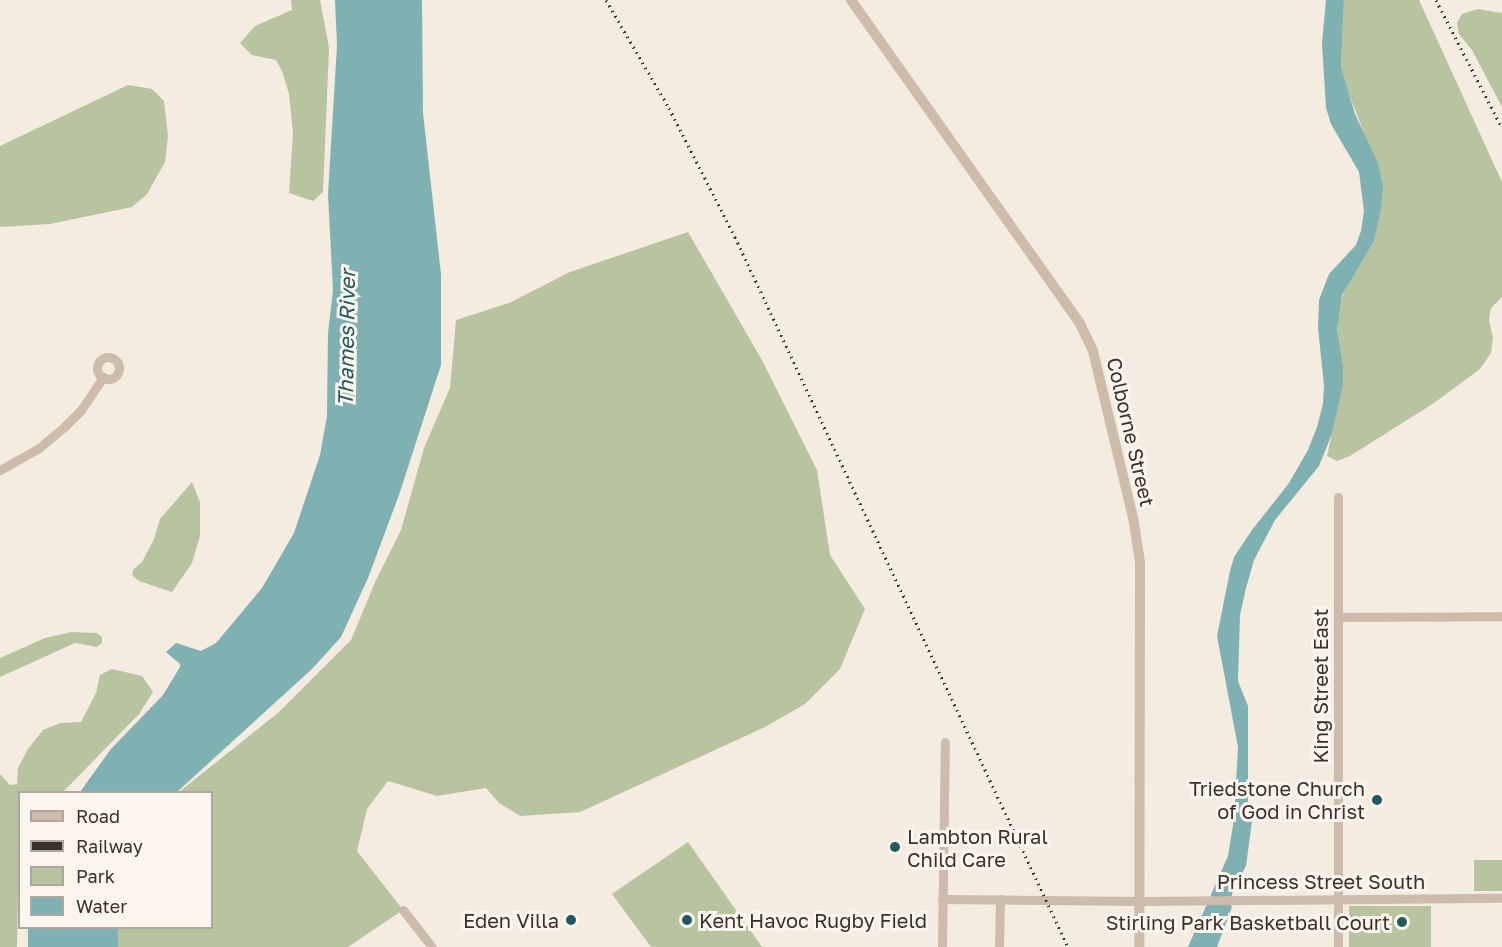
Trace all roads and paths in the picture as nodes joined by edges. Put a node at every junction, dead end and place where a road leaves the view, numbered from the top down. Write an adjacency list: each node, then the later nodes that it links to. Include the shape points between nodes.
1 (851, 0): 12 (street, Colborne Street, via 1080,324 1093,351 1140,562)
2 (103, 377): 3 (street, via 65,426 39,448)
3 (0, 470)
4 (1338, 497): 6 (street, King Street East)
5 (1502, 616): 6 (street)
6 (1338, 617): 8 (street, King Street East)
7 (945, 742): 10 (street)
8 (1338, 898): 9 (street, Princess Street South); 12 (street, Princess Street South); 18 (street, King Street East)
9 (1502, 898)
10 (942, 899): 11 (street, Princess Street South); 15 (street)
11 (1000, 899): 12 (street, Princess Street South); 16 (street)
12 (1141, 901): 17 (street, Colborne Street)
13 (403, 910): 14 (street)
14 (432, 947)
15 (942, 947)
16 (999, 947)
17 (1139, 947)
18 (1338, 947)

